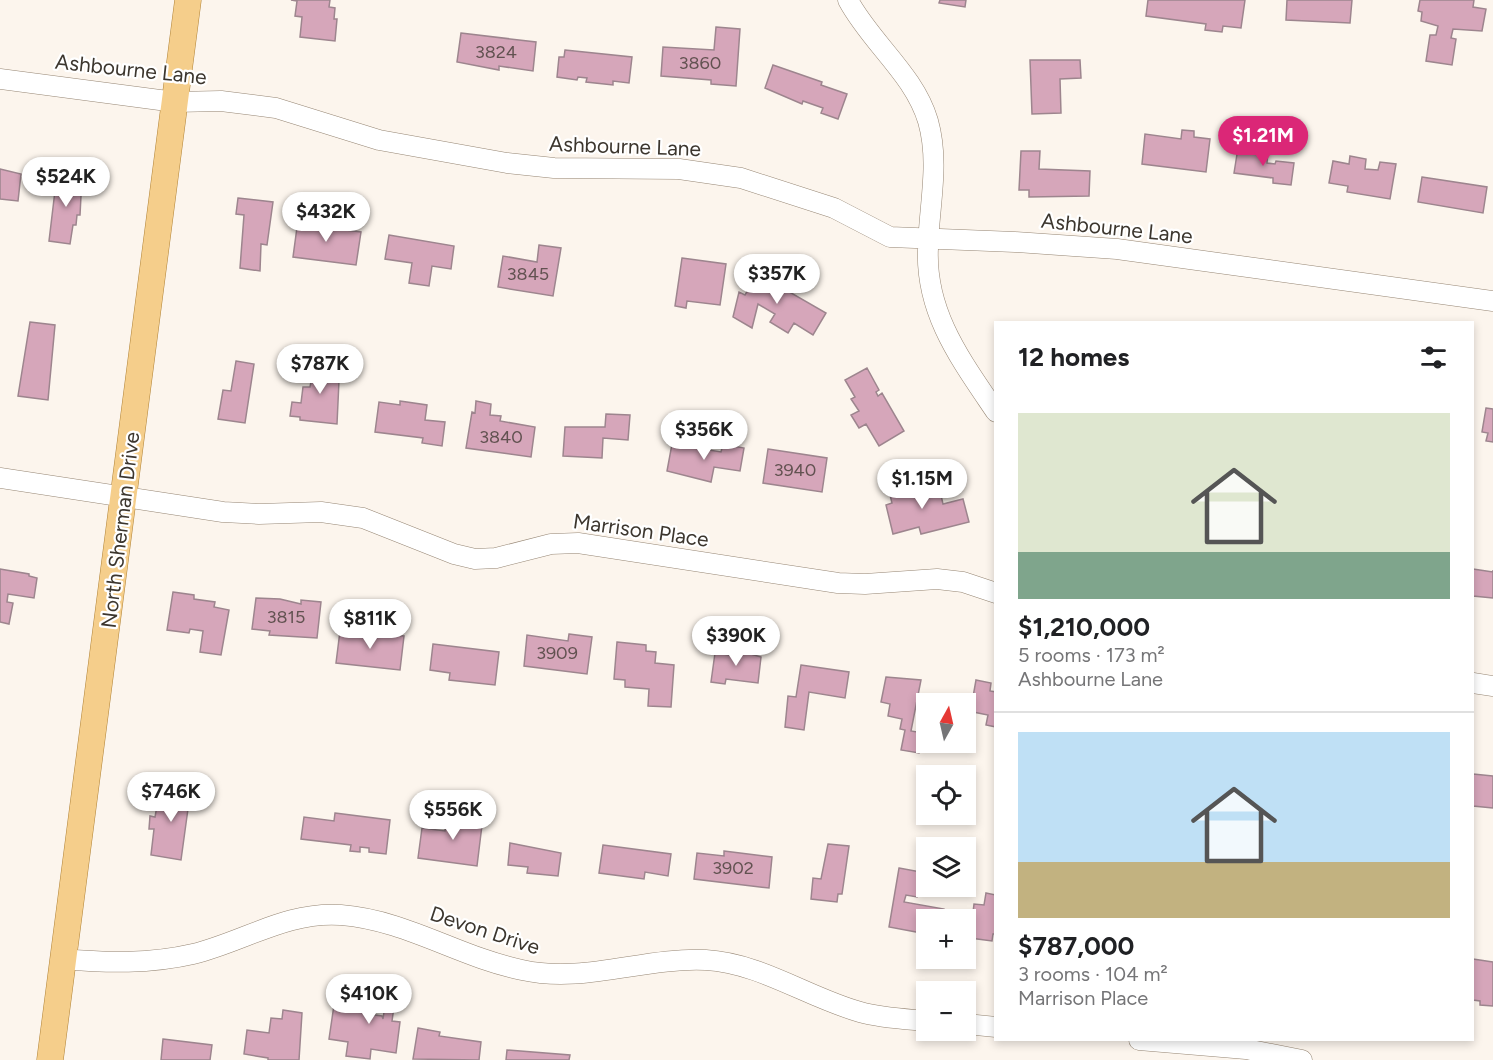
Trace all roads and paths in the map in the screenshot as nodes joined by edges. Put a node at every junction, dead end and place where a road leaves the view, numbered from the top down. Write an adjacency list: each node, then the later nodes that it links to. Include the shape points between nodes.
1 (188, 0): 4 (main road, North Sherman Drive)
2 (848, 0): 5 (street, via 908,81 928,121 934,166)
3 (0, 79): 4 (street, Ashbourne Lane)
4 (175, 102): 5 (street, Ashbourne Lane, via 221,101 276,108 379,140 507,163 554,168 679,169 741,178 834,208 890,237); 9 (main road, North Sherman Drive)
5 (928, 239): 6 (street, Ashbourne Lane, via 1117,249); 7 (street, via 929,286 943,329)
6 (1493, 301)
7 (994, 409)
8 (0, 478): 9 (street, Marrison Place)
9 (124, 497): 10 (street, Marrison Place, via 223,512 321,512 363,518 474,559 495,558 551,544 578,543 838,583 937,579 963,582); 13 (main road, North Sherman Drive)
10 (994, 592)
11 (1474, 683): 12 (street)
12 (1493, 686)
13 (63, 958): 14 (street, Devon Drive, via 149,961 195,953 292,920 338,915 392,923 520,970 585,974 670,960 707,960 743,967 860,1012); 19 (main road, North Sherman Drive)
14 (916, 1020)
15 (976, 1025): 16 (street)
16 (994, 1027)
17 (1152, 1041): 18 (street)
18 (1246, 1049): 20 (street)
19 (50, 1060)
20 (1302, 1060)

